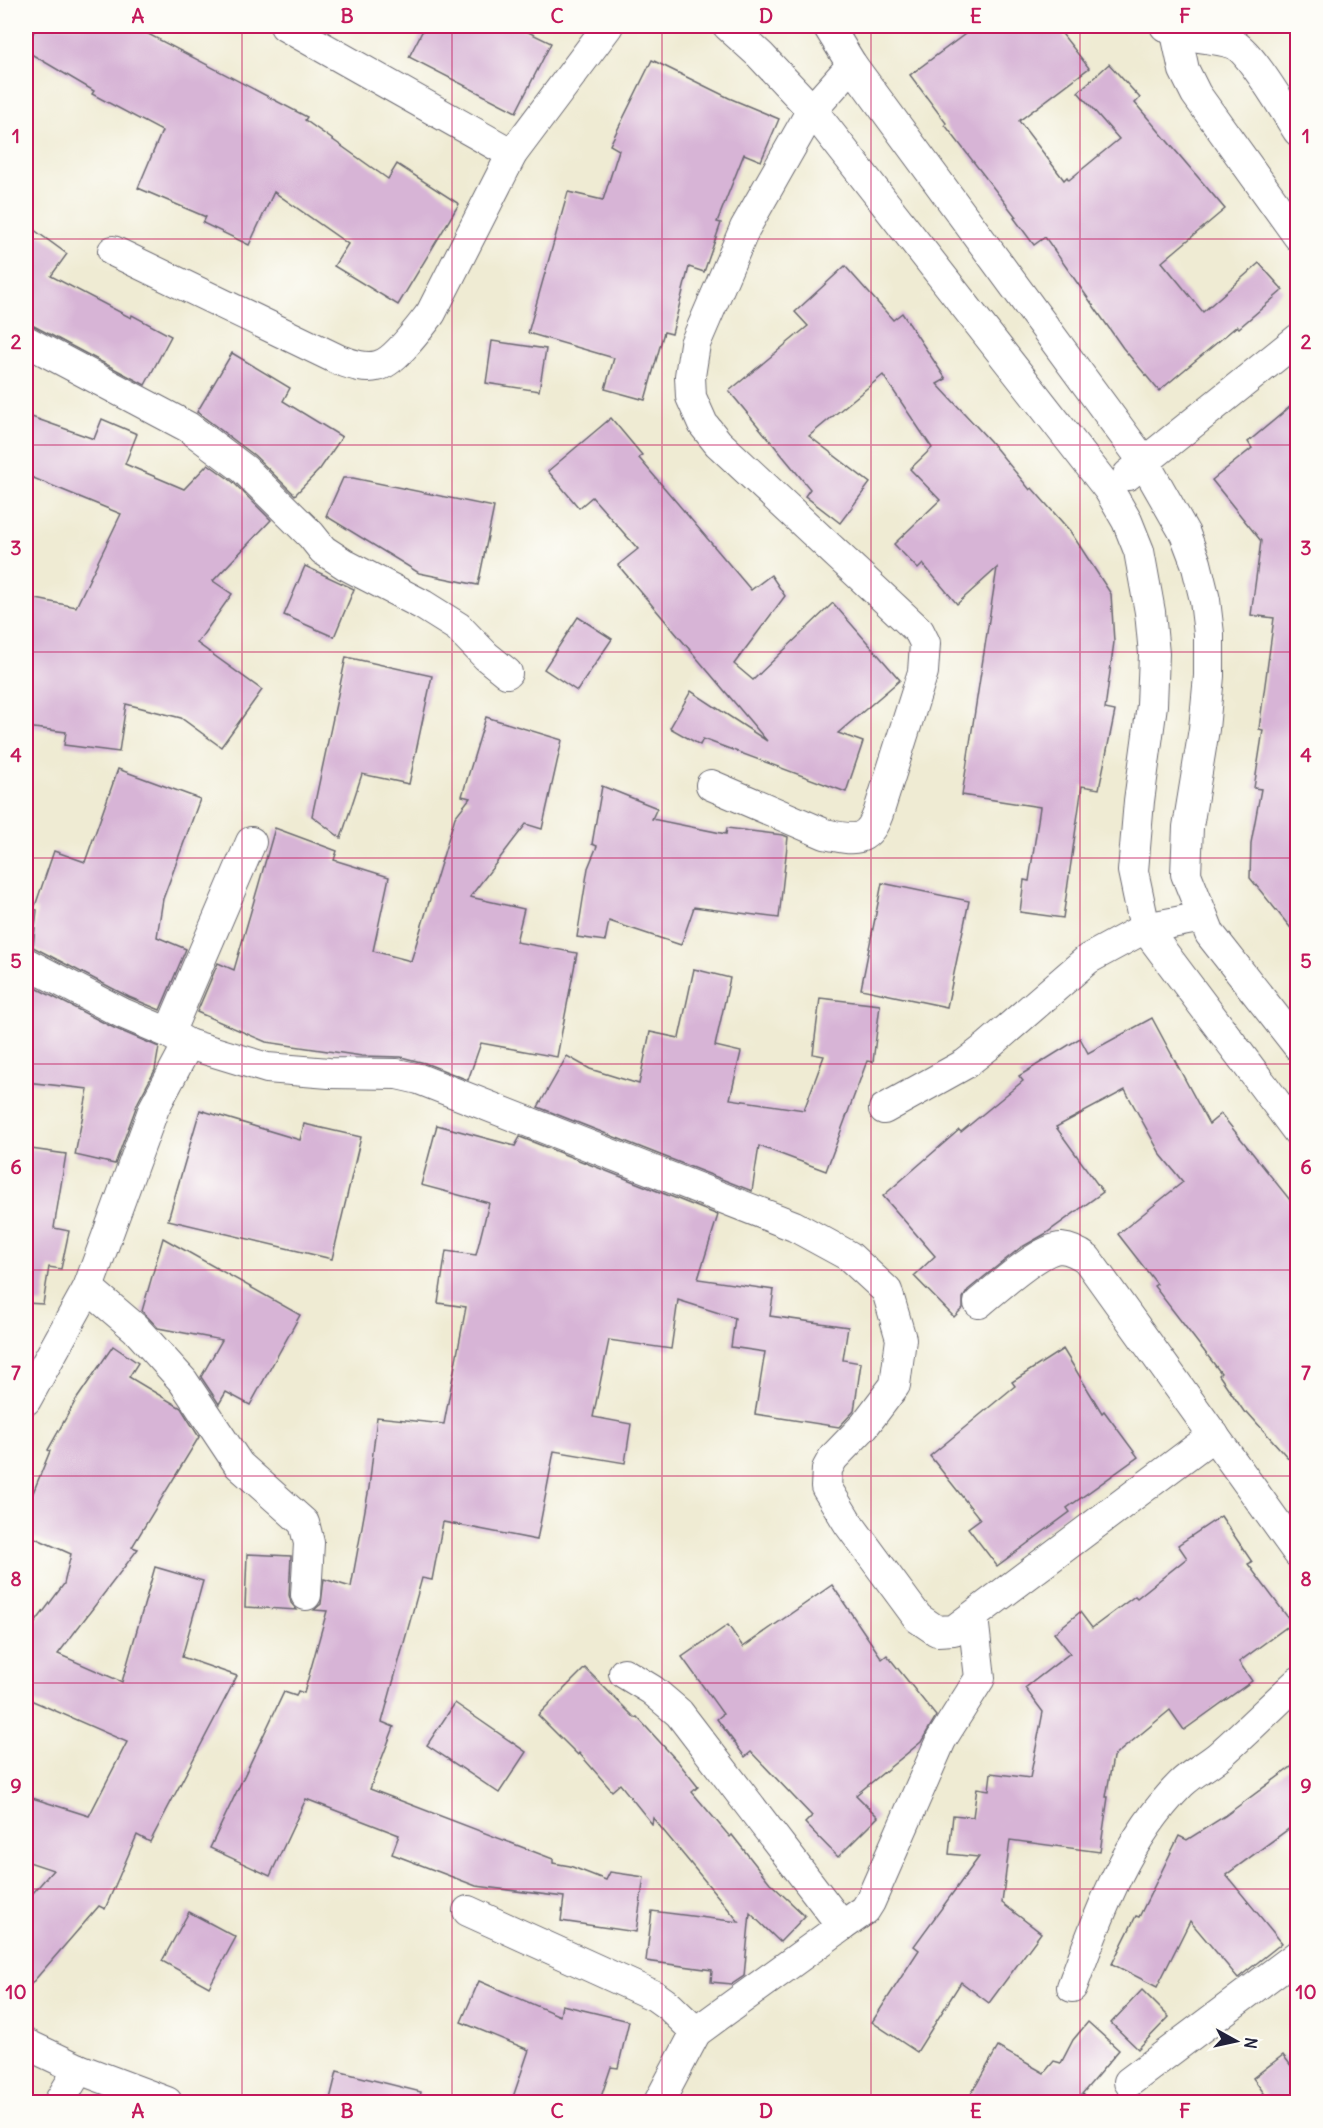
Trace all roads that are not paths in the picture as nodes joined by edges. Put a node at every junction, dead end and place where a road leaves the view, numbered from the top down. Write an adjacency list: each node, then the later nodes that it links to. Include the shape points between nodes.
1 (285, 26): 9 (street)
2 (608, 26): 9 (street)
3 (728, 26): 7 (street)
4 (828, 26): 6 (street)
5 (1171, 29): 8 (street, via 1234,44 1250,58); 10 (street, via 1184,70 1197,94)
6 (852, 65): 7 (street); 14 (street)
7 (812, 110): 15 (street); 17 (street, via 745,228 695,344 691,397 718,443 919,632 925,643 923,672 878,814 864,837 825,834)
8 (1298, 131)
9 (512, 154): 11 (street, via 431,313 407,342 378,366 362,367 339,360)
10 (1298, 236)
11 (113, 251)
12 (1298, 339): 14 (street)
13 (26, 340): 16 (street, via 188,427 244,469 323,550 459,627)
14 (1144, 462): 15 (street); 19 (street, via 1185,534 1205,600 1209,676 1188,826 1186,874)
15 (1109, 490): 20 (street, via 1139,551 1154,654 1133,871)
16 (507, 673)
17 (711, 785)
18 (251, 842): 22 (street)
19 (1203, 917): 20 (street); 23 (street, via 1221,950)
20 (1145, 928): 24 (street, via 1088,958 965,1064); 25 (street)
21 (26, 963): 22 (street)
22 (178, 1039): 26 (street); 32 (street, via 267,1068 397,1074 419,1079 794,1226 849,1256 887,1291 900,1339 895,1385 833,1458 825,1486 918,1618 938,1631 945,1631 954,1630)
23 (1298, 1046)
24 (884, 1109)
25 (1298, 1132)
26 (88, 1288): 28 (street); 31 (street, via 135,1328 183,1381 239,1465 304,1523 309,1543)
27 (979, 1303): 29 (street, via 1040,1255 1059,1248 1075,1251 1087,1259)
28 (26, 1400)
29 (1214, 1435): 30 (street); 32 (street)
30 (1298, 1553)
31 (306, 1595)
32 (972, 1617): 36 (street, via 980,1678 941,1740 870,1902)
33 (624, 1673): 36 (street, via 679,1713)
34 (1298, 1682): 38 (street, via 1219,1756 1182,1783 1138,1836 1104,1905)
35 (468, 1911): 39 (street, via 655,1996)
36 (842, 1926): 39 (street)
37 (1298, 1955): 42 (street)
38 (1072, 1987)
39 (696, 2032): 45 (street)
40 (26, 2044): 41 (street)
41 (79, 2069): 43 (street); 44 (street)
42 (1129, 2082)
43 (59, 2103)
44 (167, 2103)
45 (658, 2103)

